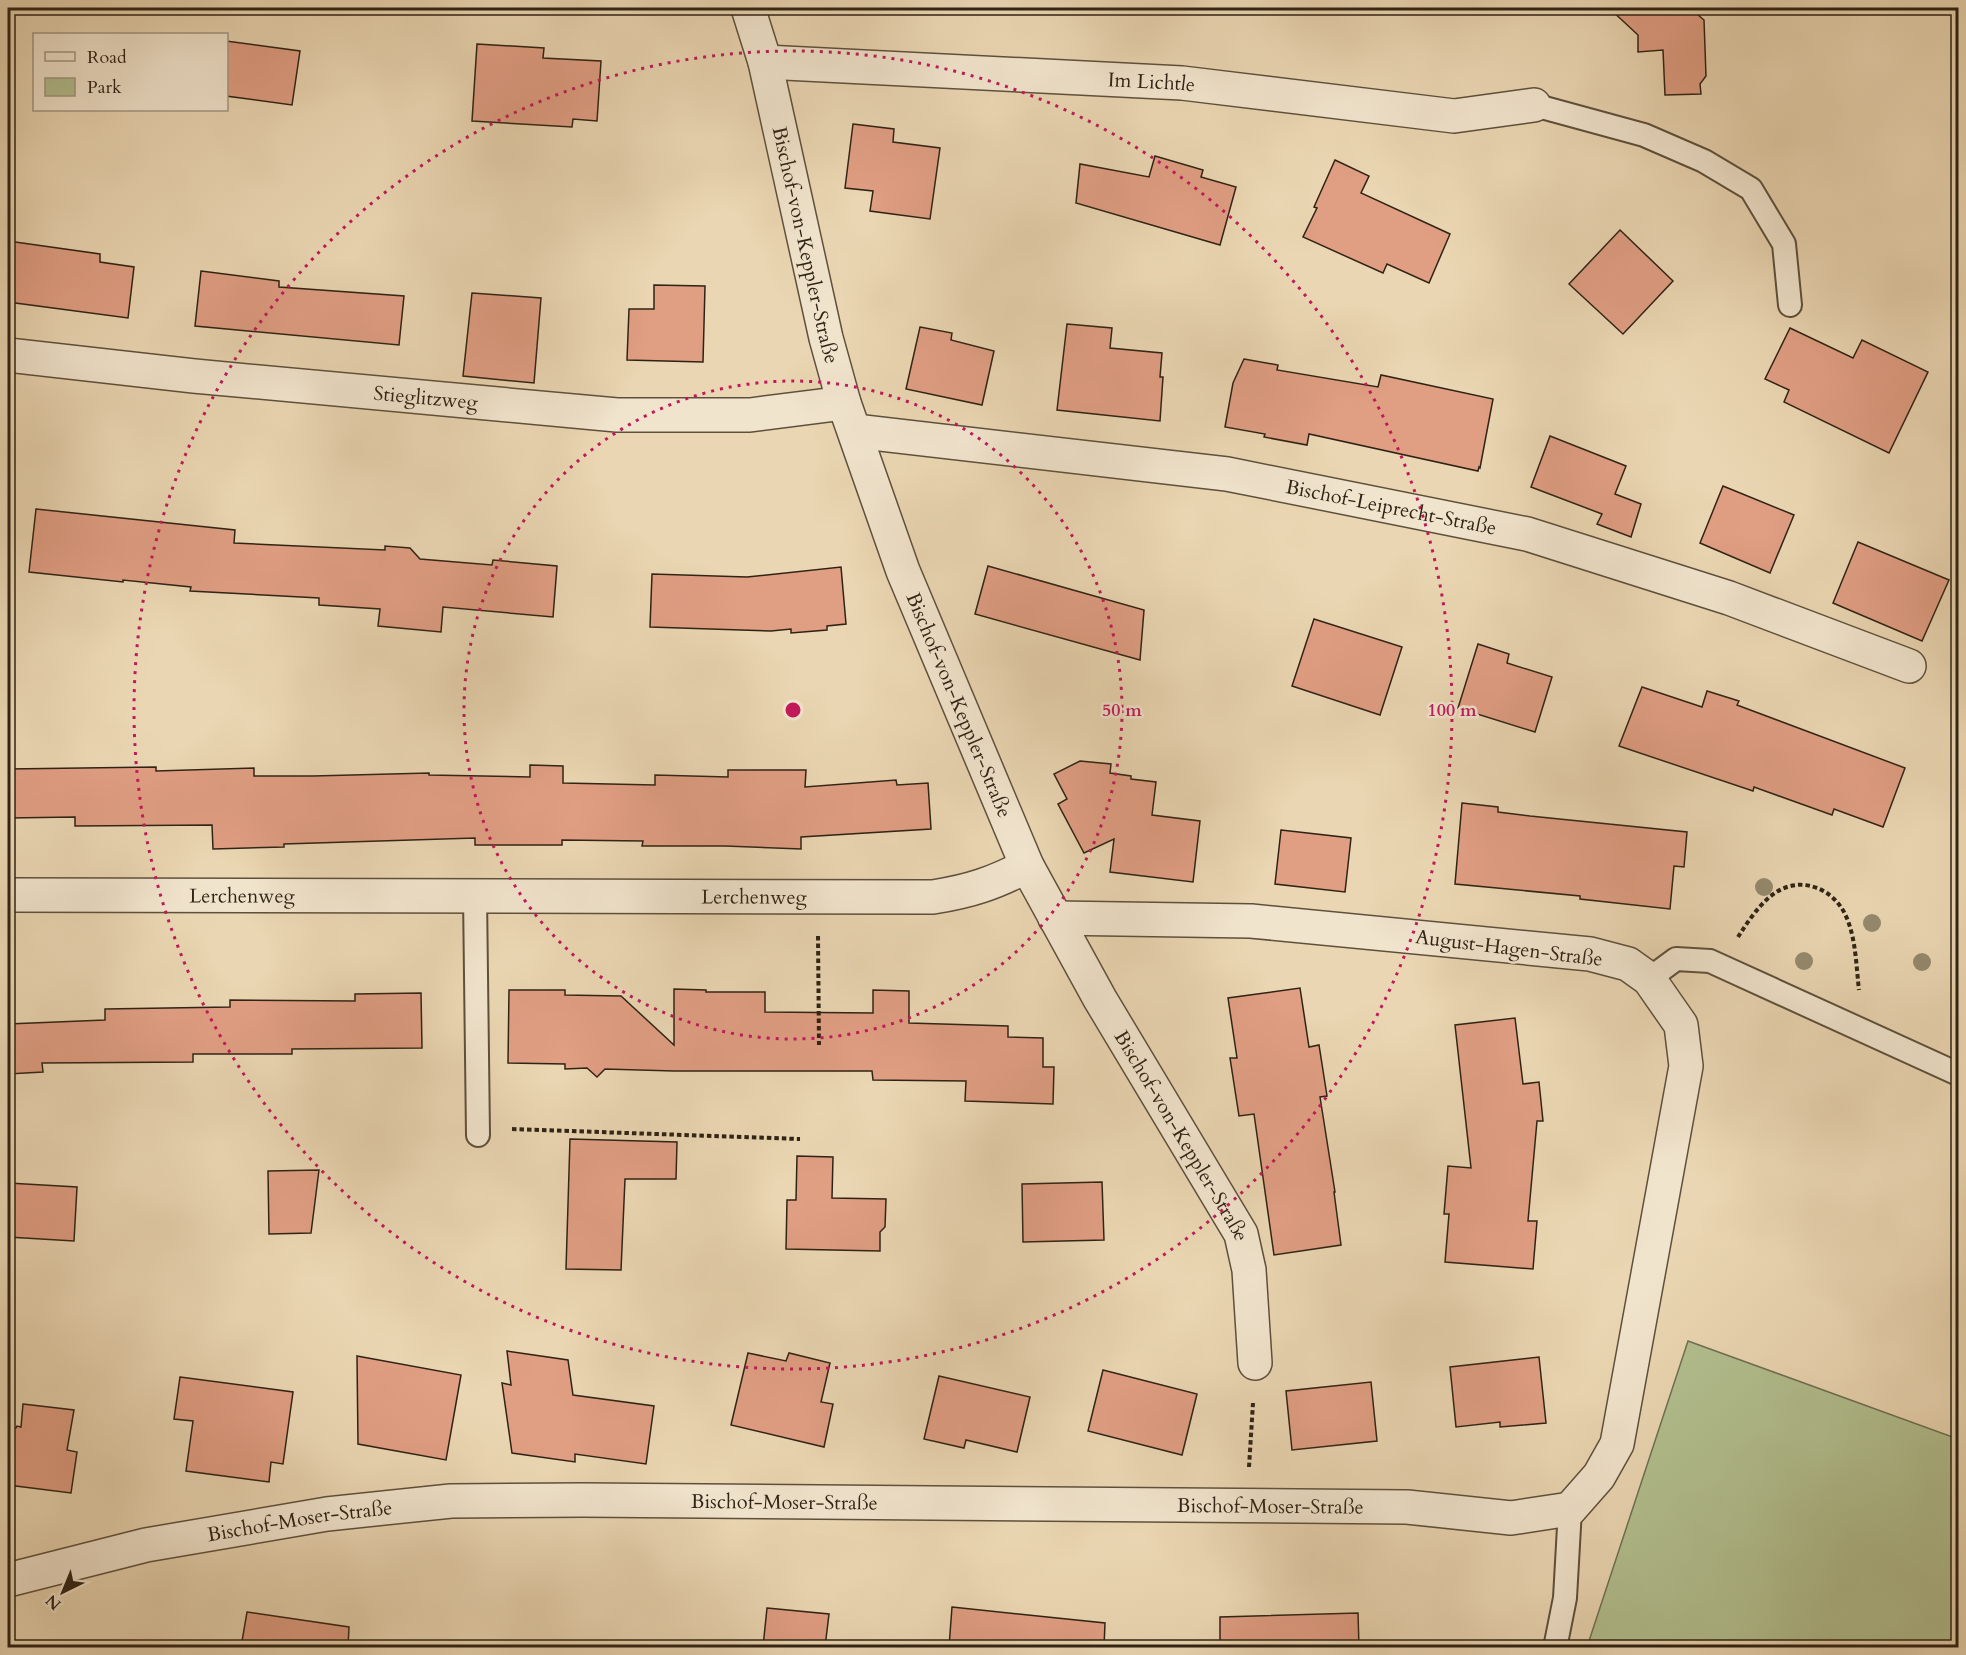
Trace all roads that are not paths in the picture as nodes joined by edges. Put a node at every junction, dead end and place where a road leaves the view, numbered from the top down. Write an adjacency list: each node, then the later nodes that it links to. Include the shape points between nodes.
1 (748, 8): 2 (street, Bischof-von-Keppler-Straße)
2 (765, 62): 3 (street, Im Lichtle, via 1182,83 1454,116); 6 (street, Bischof-von-Keppler-Straße, via 826,338)
3 (1534, 105): 4 (lane, via 1644,135 1704,161 1750,189 1784,244)
4 (1790, 305)
5 (8, 355): 6 (street, Stieglitzweg, via 617,415)
6 (849, 417): 7 (street, Bischof-Leiprecht-Straße, via 1227,474 1527,534 1729,598); 8 (street, Bischof-von-Keppler-Straße, via 903,571)
7 (1909, 666)
8 (1027, 866): 10 (street, Lerchenweg, via 996,882 933,897); 11 (street, Bischof-von-Keppler-Straße)
9 (8, 895): 10 (street, Lerchenweg)
10 (476, 895): 14 (lane)
11 (1055, 918): 12 (street, August-Hagen-Straße, via 1251,921 1590,954 1628,964); 15 (street, Bischof-von-Keppler-Straße, via 1241,1234 1249,1270)
12 (1649, 979): 13 (lane, via 1676,959 1710,961); 16 (street, August-Hagen-Straße, via 1681,1025 1686,1066 1617,1444 1599,1476)
13 (1959, 1074)
14 (478, 1131)
15 (1255, 1363)
16 (1570, 1509): 17 (street, Bischof-Moser-Straße, via 1511,1518 1407,1507 451,1501 327,1514 146,1545); 18 (lane, via 1565,1598)
17 (8, 1580)
18 (1555, 1647)

